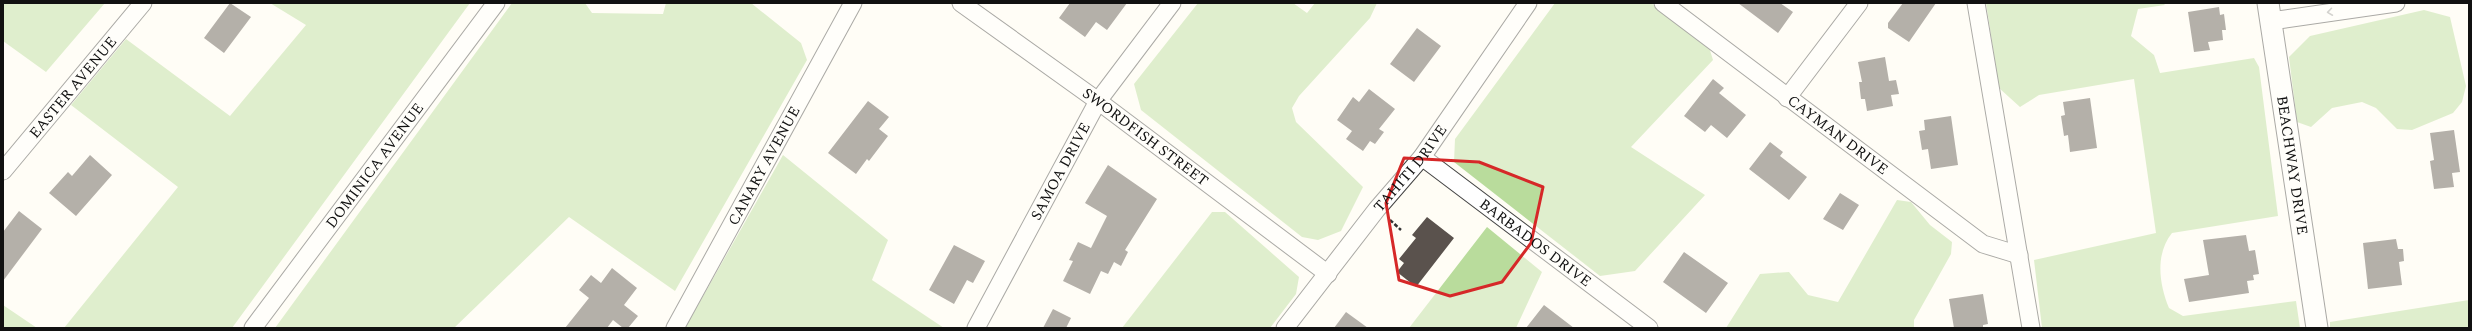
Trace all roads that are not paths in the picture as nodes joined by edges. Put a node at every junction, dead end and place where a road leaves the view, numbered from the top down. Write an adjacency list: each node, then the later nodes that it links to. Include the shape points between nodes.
1 (143, 3): 15 (street, EASTER AVENUE)
2 (496, 3): 18 (street, DOMINICA AVENUE)
3 (853, 3): 19 (street, CANARY AVENUE)
4 (961, 3): 13 (street, SWORDFISH STREET)
5 (1172, 3): 13 (street, SAMOA DRIVE)
6 (1528, 3): 14 (street, TAHITI DRIVE)
7 (1663, 3): 12 (street, CAYMAN DRIVE)
8 (1859, 3): 12 (street)
9 (1976, 3): 16 (street)
10 (2396, 3): 11 (street, one-way to 11)
11 (2270, 12): 24 (street, BEACHWAY DRIVE)
12 (1787, 98): 16 (street, CAYMAN DRIVE, via 1982,244)
13 (1098, 101): 17 (street, SWORDFISH STREET); 20 (street, SAMOA DRIVE)
14 (1422, 157): 17 (street, TAHITI DRIVE, via 1376,209); 22 (street, BARBADOS DRIVE)
15 (3, 171)
16 (2019, 255): 23 (street)
17 (1328, 274): 21 (street, TAHITI DRIVE)
18 (252, 328)
19 (675, 328)
20 (976, 328)
21 (1286, 328)
22 (1648, 328)
23 (2031, 328)
24 (2316, 328)

